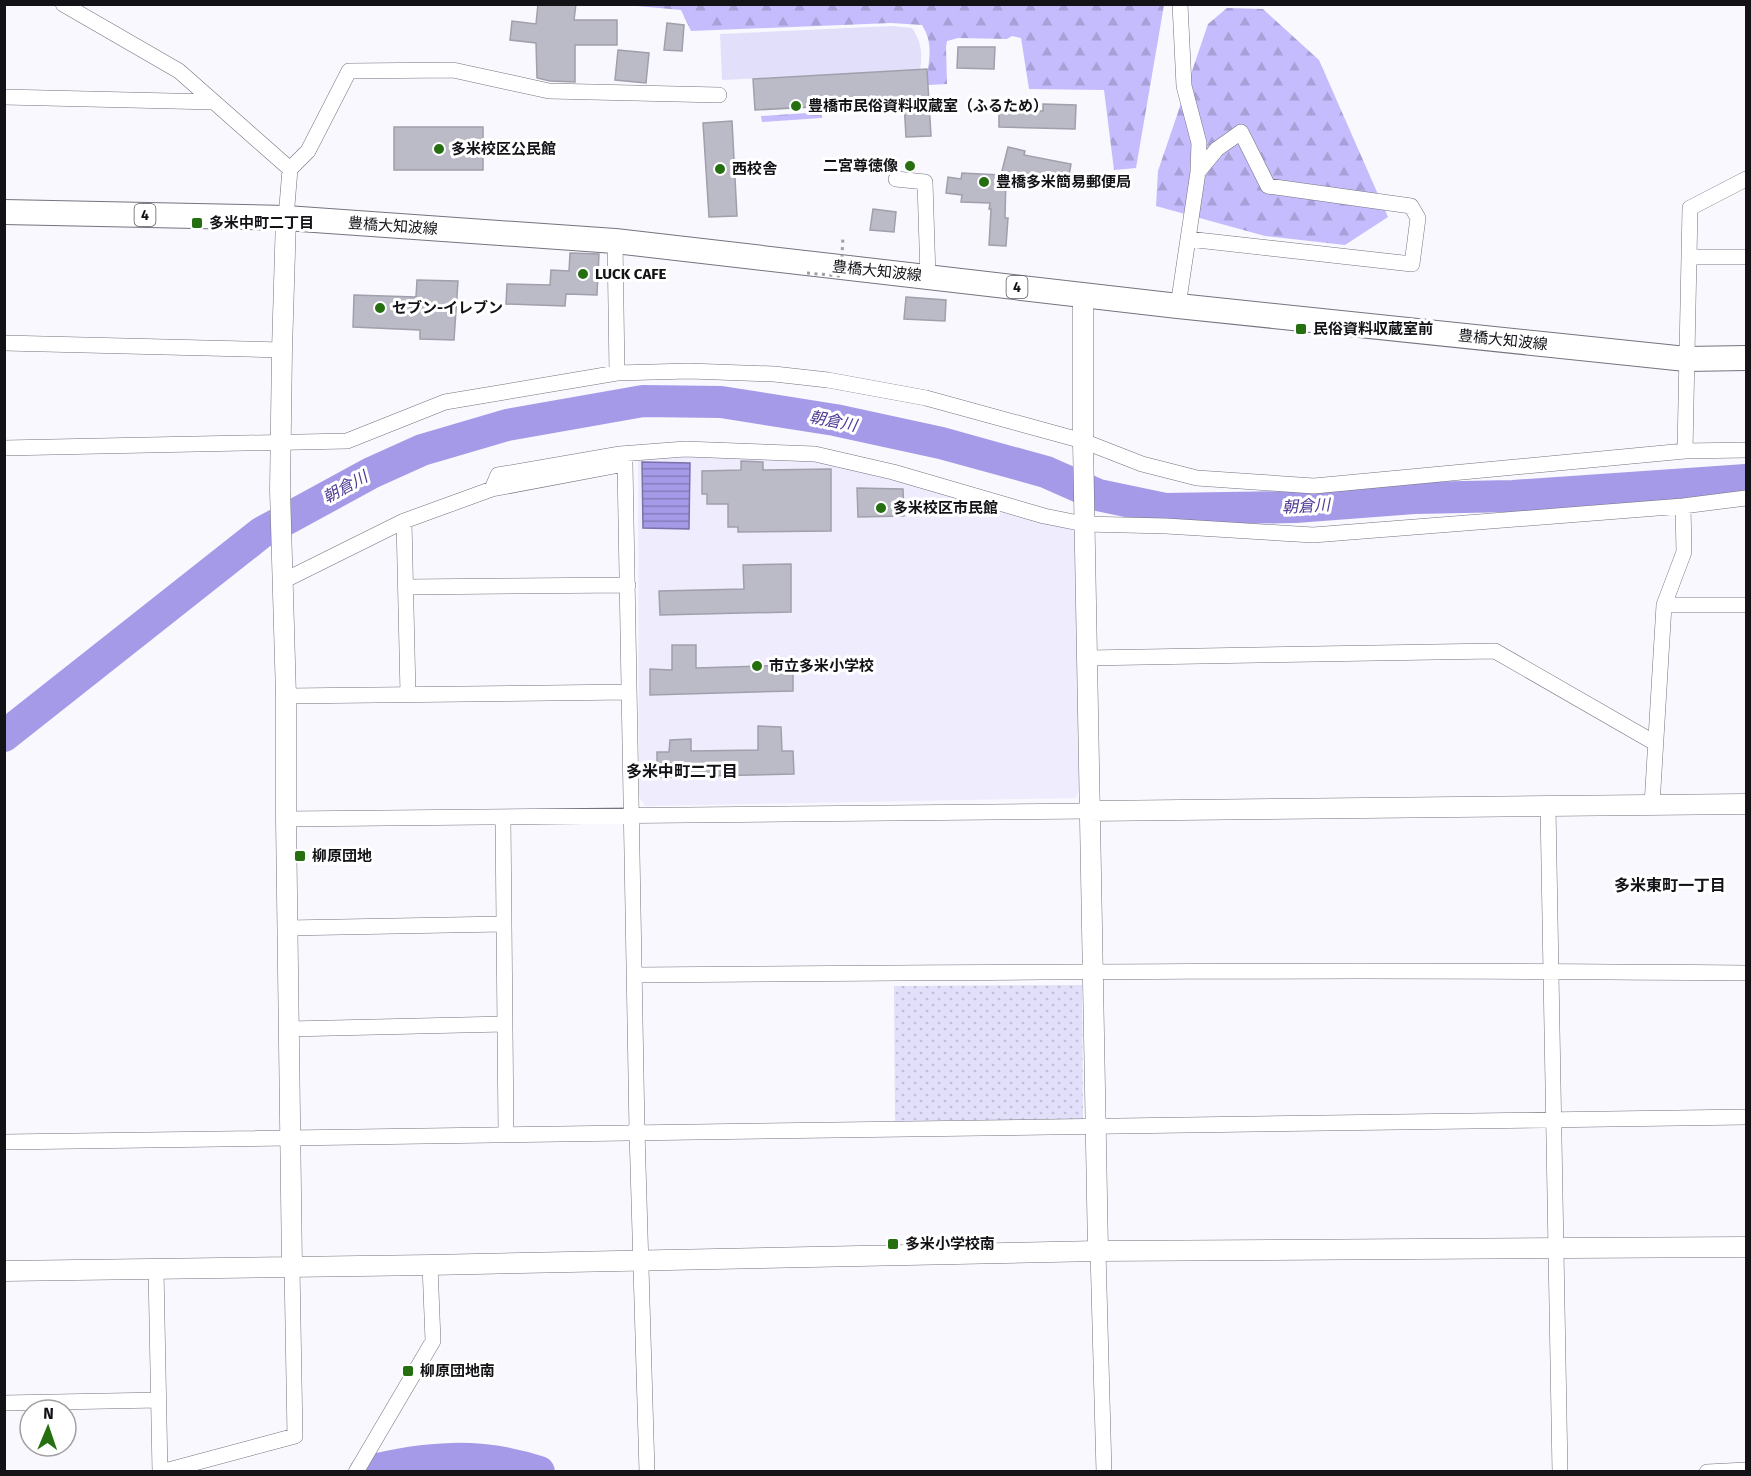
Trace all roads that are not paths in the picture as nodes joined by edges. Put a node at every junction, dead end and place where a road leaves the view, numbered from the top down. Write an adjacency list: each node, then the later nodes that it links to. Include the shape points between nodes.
1 (63, 4): 5 (street, via 179,71)
2 (1180, 4): 7 (street, via 1184,86 1199,143)
3 (719, 95): 6 (street, via 549,91 453,70 348,71 308,151)
4 (4, 97): 5 (street)
5 (214, 102): 6 (street)
6 (290, 169): 11 (street)
7 (1198, 172): 12 (street); 12 (street, via 1217,149 1241,132 1268,186 1411,206 1418,218 1412,264)
8 (896, 179): 16 (street, via 925,182)
9 (1746, 179): 14 (street, via 1690,208)
10 (4, 212): 11 (main road, 豊橋大知波線 / 4)
11 (286, 218): 13 (main road, 豊橋大知波線 / 4); 20 (street)
12 (1188, 239): 18 (street)
13 (615, 241): 16 (main road, 豊橋大知波線 / 4); 23 (street)
14 (1689, 257): 15 (street); 22 (street)
15 (1746, 257)
16 (928, 277): 17 (main road, 豊橋大知波線 / 4)
17 (1083, 294): 18 (main road, 豊橋大知波線 / 4); 26 (street)
18 (1178, 306): 22 (main road, 豊橋大知波線 / 4)
19 (4, 343): 20 (street)
20 (282, 350): 24 (street)
21 (1746, 358): 22 (main road, 豊橋大知波線 / 4)
22 (1686, 359): 28 (street)
23 (617, 373): 24 (street, via 445,402 347,441); 26 (street, via 689,371 828,380 926,398)
24 (280, 441): 25 (street); 34 (street)
25 (4, 448)
26 (1083, 448): 28 (street, via 1197,478 1314,486); 32 (street)
27 (1746, 450): 28 (street)
28 (1685, 451)
29 (492, 489): 32 (street, via 498,475 620,454 685,448 815,454 893,472 1044,516); 33 (street); 35 (street, via 625,464)
30 (1746, 498): 31 (street)
31 (1683, 506): 32 (street, via 1313,535); 37 (street, via 1684,552)
32 (1084, 520): 39 (street)
33 (404, 521): 34 (street); 36 (street)
34 (283, 572): 42 (street)
35 (628, 585): 36 (street); 40 (street)
36 (406, 587): 41 (street)
37 (1664, 605): 38 (street); 43 (street)
38 (1746, 605)
39 (1087, 657): 43 (street, via 1495,651); 47 (street)
40 (628, 692): 41 (street); 48 (street)
41 (408, 694): 42 (street)
42 (286, 696): 50 (street)
43 (1655, 743): 45 (street)
44 (1746, 804): 45 (street)
45 (1652, 806): 46 (street)
46 (1548, 807): 47 (street); 53 (street)
47 (1090, 811): 48 (street); 54 (street)
48 (631, 816): 49 (street); 56 (street)
49 (503, 818): 50 (street); 51 (street)
50 (286, 819): 52 (street)
51 (503, 924): 52 (street); 57 (street)
52 (287, 928): 58 (street)
53 (1551, 970): 54 (street); 55 (street); 60 (street)
54 (1092, 971): 56 (street); 61 (street)
55 (1746, 973)
56 (634, 975): 62 (street)
57 (505, 1024): 58 (street); 63 (street)
58 (289, 1029): 64 (street)
59 (1746, 1117): 60 (street)
60 (1554, 1121): 61 (street); 67 (street)
61 (1096, 1127): 62 (street); 68 (street)
62 (637, 1131): 63 (street); 69 (street)
63 (506, 1133): 64 (street)
64 (291, 1136): 65 (street); 71 (street)
65 (4, 1142)
66 (1746, 1247): 67 (street)
67 (1556, 1250): 68 (street); 81 (street)
68 (1098, 1251): 69 (street); 80 (street)
69 (640, 1261): 70 (street); 79 (street)
70 (430, 1265): 71 (street); 78 (street, via 433,1341)
71 (292, 1267): 72 (street); 77 (street, via 295,1436)
72 (156, 1269): 73 (street); 74 (street)
73 (4, 1271)
74 (159, 1400): 75 (street); 77 (street)
75 (4, 1403)
76 (1746, 1470): 82 (street)
77 (160, 1472)
78 (356, 1472)
79 (647, 1472)
80 (1104, 1472)
81 (1560, 1472)
82 (1707, 1472)

